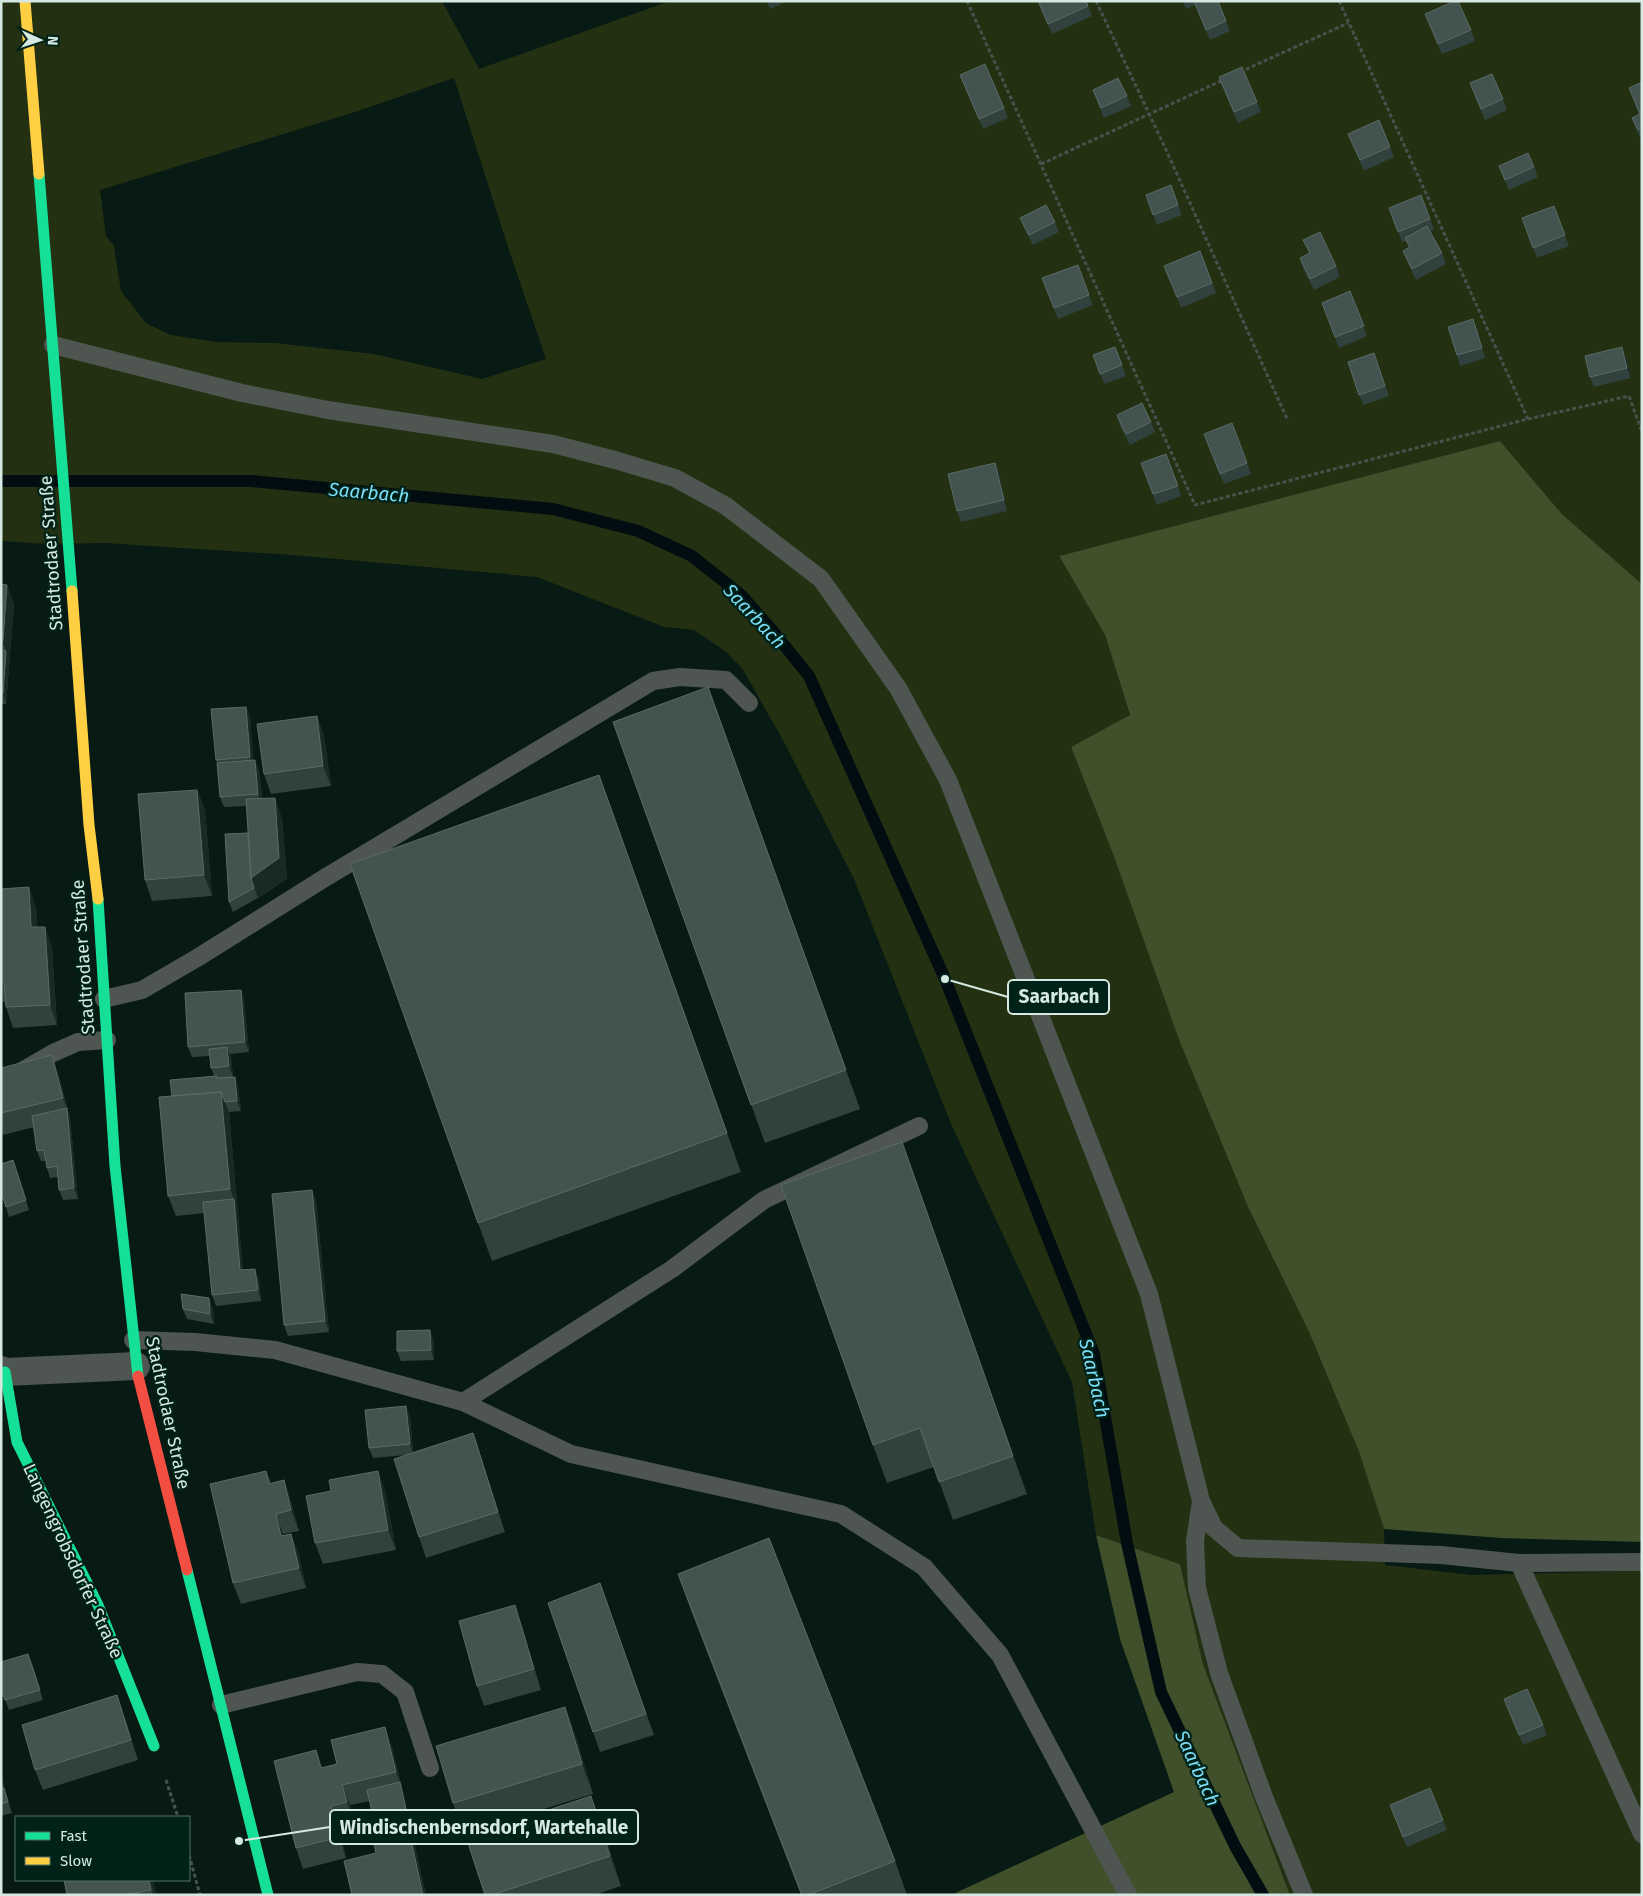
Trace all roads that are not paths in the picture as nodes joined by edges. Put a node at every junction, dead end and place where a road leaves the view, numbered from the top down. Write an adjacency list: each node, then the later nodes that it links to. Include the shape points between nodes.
1 (25, 1): 2 (main road, Stadtrodaer Straße)
2 (53, 345): 4 (main road, Stadtrodaer Straße); 12 (lane, via 242,393 328,410 553,444 675,478 726,506 821,579 898,688 948,780 1149,1294)
3 (749, 703): 4 (lane, via 726,680 680,677 653,681 142,990)
4 (104, 999): 5 (main road, Stadtrodaer Straße)
5 (107, 1040): 6 (lane, via 78,1042); 8 (main road, Stadtrodaer Straße, via 115,1166)
6 (1, 1083)
7 (919, 1126): 11 (lane, via 764,1200 672,1269)
8 (133, 1340): 9 (main road, Stadtrodaer Straße); 11 (lane, via 275,1350)
9 (136, 1366): 10 (street, Langengrobsdorfer Straße); 15 (main road, Stadtrodaer Straße)
10 (3, 1371): 16 (main road, Langengrobsdorfer Straße, via 17,1442 98,1605)
11 (463, 1402): 20 (lane, via 571,1454 840,1514 924,1567 1000,1655)
12 (1201, 1501): 14 (lane, via 1214,1528 1238,1548 1441,1555); 21 (lane, via 1195,1541 1197,1588 1219,1672)
13 (1642, 1562): 14 (lane)
14 (1519, 1563): 18 (lane)
15 (221, 1705): 17 (lane, via 357,1672 382,1674 405,1692); 19 (main road, Stadtrodaer Straße)
16 (154, 1746)
17 (430, 1768)
18 (1642, 1834)
19 (268, 1895)
20 (1128, 1895)
21 (1304, 1895)

